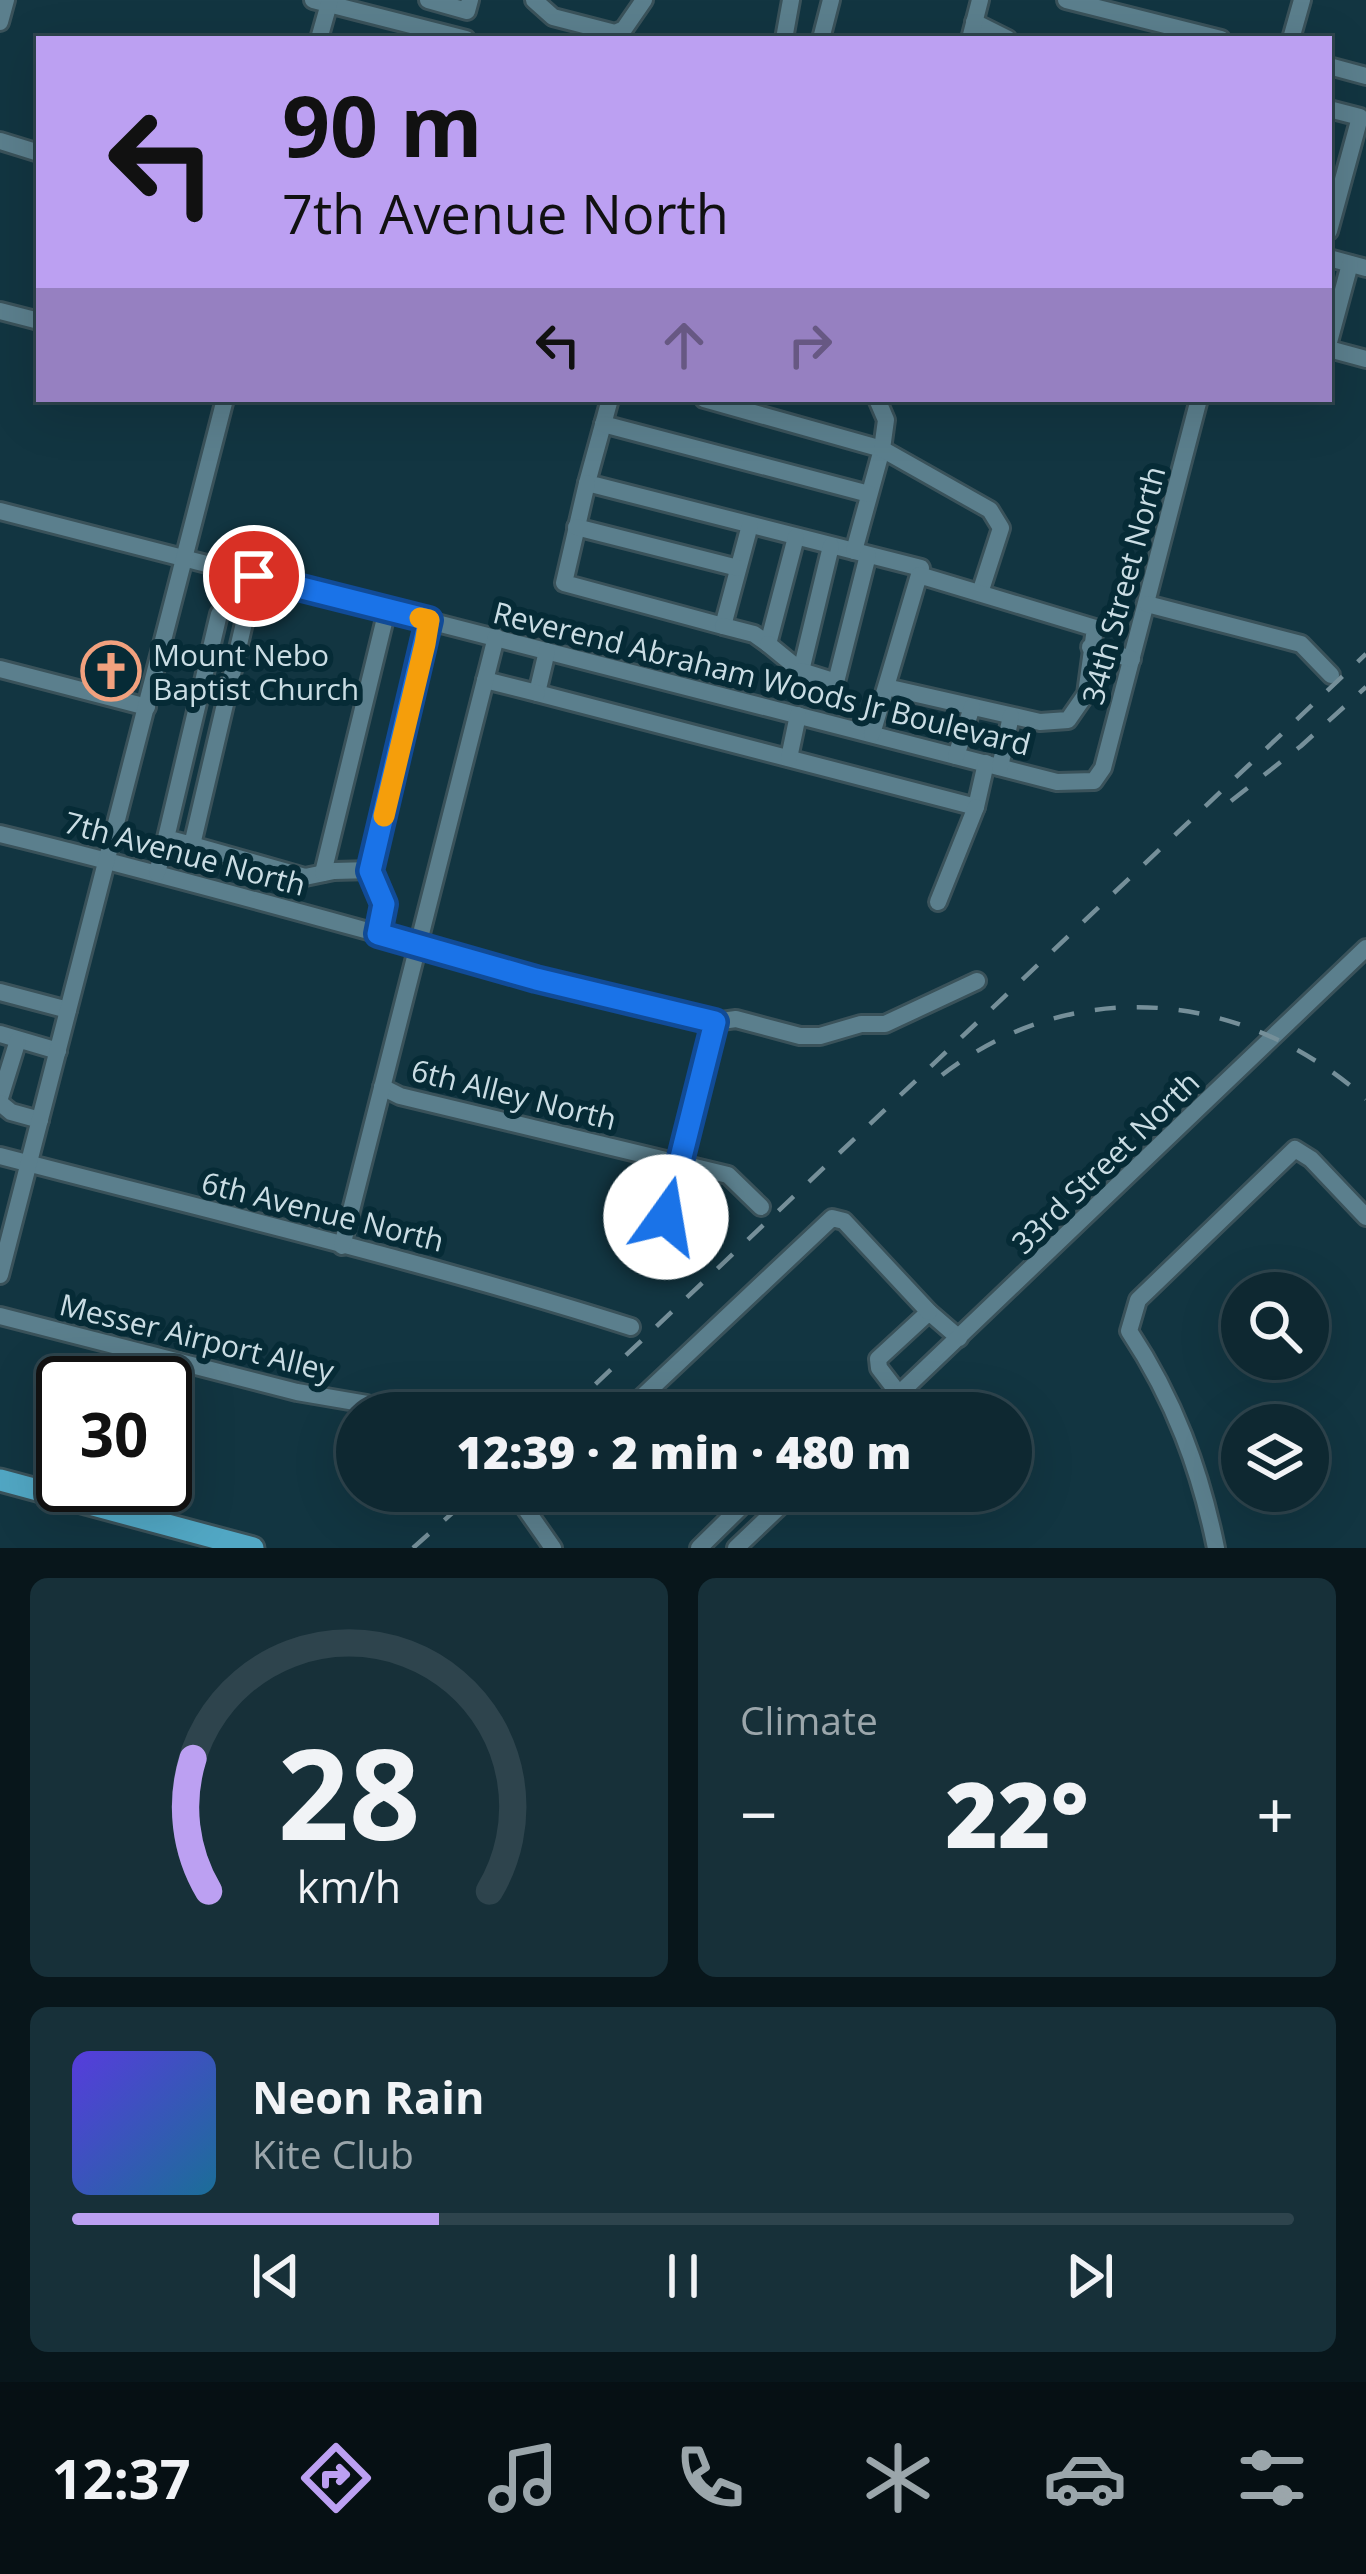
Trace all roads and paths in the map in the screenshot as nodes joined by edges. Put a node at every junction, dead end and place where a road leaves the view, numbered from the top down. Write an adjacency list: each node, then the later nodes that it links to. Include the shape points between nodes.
1 (6, 0): 12 (street)
2 (428, 0): 3 (street, via 467,11)
3 (470, 0)
4 (534, 0): 5 (street, via 553,17 615,34)
5 (644, 0)
6 (791, 0): 16 (street)
7 (831, 0): 17 (street)
8 (980, 0): 13 (street)
9 (1066, 0): 18 (street)
10 (1302, 0): 19 (street)
11 (324, 1): 14 (street); 15 (street)
12 (0, 22)
13 (972, 30)
14 (320, 36)
15 (455, 36)
16 (785, 36)
17 (822, 36)
18 (1209, 36)
19 (1293, 36)
20 (1332, 67): 21 (street)
21 (1366, 76)
22 (1332, 110): 25 (street, via 1360,117)
23 (0, 141): 24 (street)
24 (36, 151)
25 (1337, 167): 26 (street)
26 (1332, 207)
27 (1358, 266): 28 (street)
28 (1335, 293)
29 (0, 311): 30 (street)
30 (36, 320)
31 (1332, 347): 32 (street)
32 (1366, 359)
33 (224, 402): 48 (street)
34 (609, 402): 38 (street)
35 (715, 402): 39 (street)
36 (878, 402): 39 (street, via 886,420)
37 (1198, 402): 53 (street, 34th Street North)
38 (603, 424): 40 (street); 41 (street)
39 (881, 449): 41 (street); 52 (street, via 990,510 1000,527)
40 (587, 483): 43 (street); 44 (street)
41 (869, 494): 47 (street)
42 (0, 511): 48 (street, Reverend Abraham Woods Jr Boulevard)
43 (750, 525): 45 (street); 49 (street)
44 (576, 526): 49 (street); 57 (street, via 564,584)
45 (796, 537): 46 (street); 59 (street)
46 (831, 545): 47 (street); 64 (street)
47 (861, 553): 50 (street, via 921,568); 64 (street, via 836,682)
48 (184, 558): 51 (street, Reverend Abraham Woods Jr Boulevard); 70 (street)
49 (738, 568): 57 (street)
50 (919, 575): 52 (street); 67 (street)
51 (254, 576): 54 (street); 55 (street, Reverend Abraham Woods Jr Boulevard)
52 (980, 593): 60 (street, via 1095,628)
53 (1147, 604): 62 (street, 34th Street North); 65 (street, via 1301,644)
54 (248, 606): 80 (street, via 219,614); 81 (street)
55 (387, 610): 56 (street, Reverend Abraham Woods Jr Boulevard); 85 (street)
56 (429, 620): 58 (street, Reverend Abraham Woods Jr Boulevard); 83 (street)
57 (723, 626): 59 (street)
58 (496, 638): 61 (street, Reverend Abraham Woods Jr Boulevard); 66 (street)
59 (768, 644): 64 (street)
60 (1090, 646): 62 (street); 72 (street, via 1086,694 1068,720)
61 (548, 651): 68 (street); 71 (street, Reverend Abraham Woods Jr Boulevard)
62 (1132, 659): 77 (street, 34th Street North)
63 (0, 669): 70 (street)
64 (801, 671)
65 (1331, 675)
66 (485, 680): 68 (street); 88 (street)
67 (886, 687): 69 (street); 73 (street)
68 (537, 693): 75 (street)
69 (972, 706): 72 (street); 74 (street)
70 (147, 707): 82 (street)
71 (798, 715): 73 (street, Reverend Abraham Woods Jr Boulevard); 75 (street)
72 (1012, 716): 76 (street)
73 (872, 734): 74 (street, Reverend Abraham Woods Jr Boulevard)
74 (956, 756): 76 (street, Reverend Abraham Woods Jr Boulevard)
75 (789, 758): 78 (street)
76 (993, 765): 77 (street, Reverend Abraham Woods Jr Boulevard, via 1057,782); 78 (street)
77 (1094, 781)
78 (976, 807): 86 (street)
79 (0, 834): 82 (street, 7th Avenue North)
80 (166, 838): 81 (street); 84 (street)
81 (192, 845): 85 (street, via 305,877)
82 (106, 862): 84 (street, 7th Avenue North); 92 (street)
83 (370, 871): 85 (street); 87 (street, via 384,904)
84 (158, 873): 87 (street, 7th Avenue North)
85 (323, 873)
86 (938, 902)
87 (378, 934): 88 (street, 7th Avenue North)
88 (418, 946): 93 (street, 7th Avenue North); 96 (street)
89 (1366, 948): 110 (street, 33rd Street North)
90 (977, 981): 93 (street, 7th Avenue North, via 885,1024 820,1036)
91 (0, 992): 92 (street)
92 (68, 1010): 95 (street)
93 (715, 1022): 101 (street)
94 (9, 1037): 95 (street); 97 (street)
95 (58, 1051): 98 (street)
96 (382, 1087): 101 (street, 6th Alley North); 104 (street)
97 (0, 1101): 98 (street)
98 (40, 1120): 100 (street)
99 (0, 1156): 100 (street, 6th Avenue North)
100 (28, 1163): 104 (street, 6th Avenue North); 106 (street)
101 (679, 1163): 102 (street, 6th Alley North, via 728,1175); 105 (street, via 666,1217)
102 (760, 1207)
103 (1366, 1217): 124 (street, via 1295,1149 1138,1300 1129,1331 1190,1446)
104 (342, 1246): 109 (street, 6th Avenue North)
105 (686, 1265)
106 (0, 1275)
107 (929, 1312): 110 (street); 111 (street, via 844,1221 832,1218); 112 (street, via 878,1360)
108 (0, 1316): 114 (street, Messer Airport Alley)
109 (631, 1327)
110 (959, 1338): 113 (street, 33rd Street North)
111 (647, 1392)
112 (898, 1392)
113 (901, 1392)
114 (336, 1399)
115 (0, 1480): 121 (main road)
116 (528, 1512): 122 (street)
117 (735, 1512): 119 (street)
118 (774, 1512): 120 (street)
119 (730, 1517): 120 (street); 123 (street)
120 (743, 1542)
121 (254, 1548)
122 (553, 1548)
123 (699, 1548)
124 (1216, 1548)

